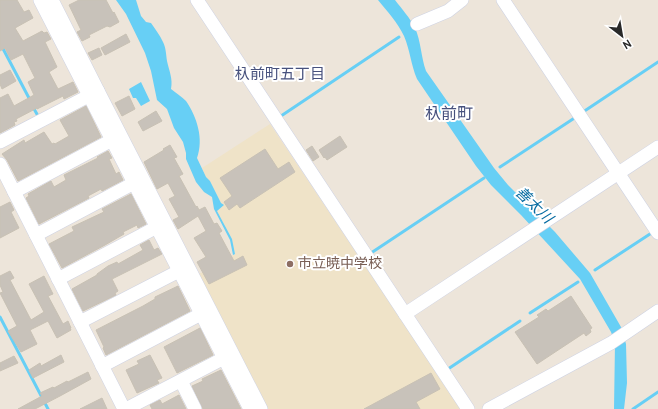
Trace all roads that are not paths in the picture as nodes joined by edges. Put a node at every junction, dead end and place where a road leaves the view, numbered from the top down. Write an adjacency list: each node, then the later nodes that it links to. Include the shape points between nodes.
1 (40, 0): 7 (street)
2 (52, 0): 7 (street)
3 (197, 0): 22 (street)
4 (462, 0): 6 (street, via 448,11)
5 (503, 0): 12 (street)
6 (417, 24)
7 (94, 94): 8 (street); 9 (street); 30 (street)
8 (112, 140): 13 (street); 14 (street)
9 (0, 142)
10 (658, 146): 12 (street)
11 (0, 164): 14 (street)
12 (618, 173): 16 (street); 22 (street)
13 (134, 183): 15 (street); 17 (street)
14 (14, 192): 17 (street)
15 (157, 227): 18 (street); 19 (street)
16 (658, 233)
17 (36, 235): 19 (street)
18 (179, 271): 21 (street); 23 (street)
19 (58, 279): 23 (street)
20 (658, 311): 32 (street, via 611,343)
21 (201, 314): 24 (street); 25 (street)
22 (405, 314): 31 (street)
23 (80, 322): 25 (street)
24 (224, 358): 26 (street); 29 (street)
25 (102, 366): 27 (street)
26 (181, 381): 27 (street); 28 (street)
27 (125, 409)
28 (195, 409)
29 (250, 409)
30 (262, 409)
31 (468, 409)
32 (489, 409)

